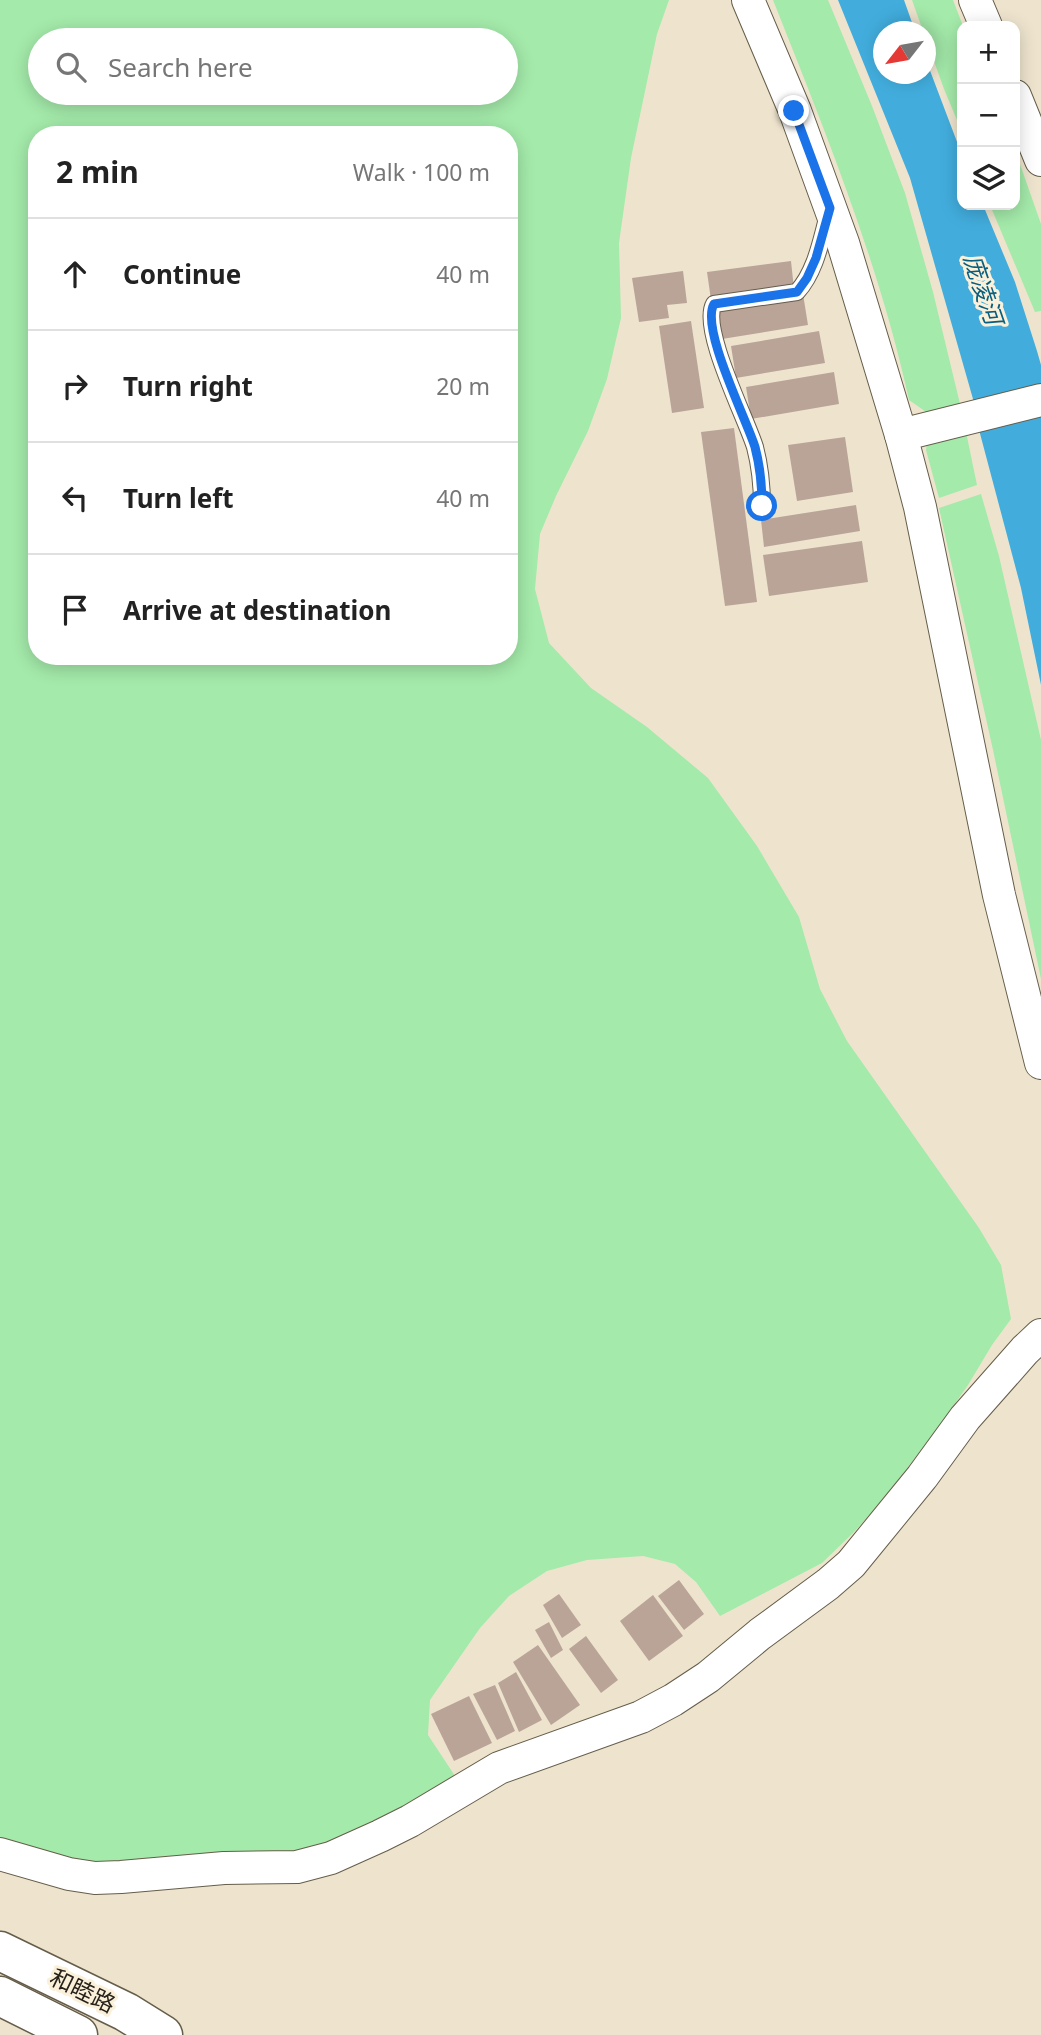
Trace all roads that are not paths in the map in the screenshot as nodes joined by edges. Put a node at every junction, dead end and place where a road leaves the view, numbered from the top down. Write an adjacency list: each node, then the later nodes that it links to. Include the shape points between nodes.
1 (748, 0): 6 (street)
2 (975, 0): 3 (street)
3 (984, 21)
4 (1020, 108): 5 (street)
5 (1041, 160)
6 (830, 208): 8 (street); 9 (lane, via 816,258 797,292 714,304 710,315 715,344 756,452)
7 (1041, 400): 8 (street)
8 (901, 435): 10 (street, via 920,507 999,895)
9 (762, 506)
10 (1041, 1063)
11 (1041, 1335): 12 (street, via 965,1418 851,1564 708,1677 641,1717 499,1768 380,1836 297,1867 95,1878)
12 (0, 1854)
13 (0, 1951): 16 (street, 和睦路)
14 (0, 1996): 15 (street, 和睦路)
15 (56, 2029)
16 (163, 2035)

